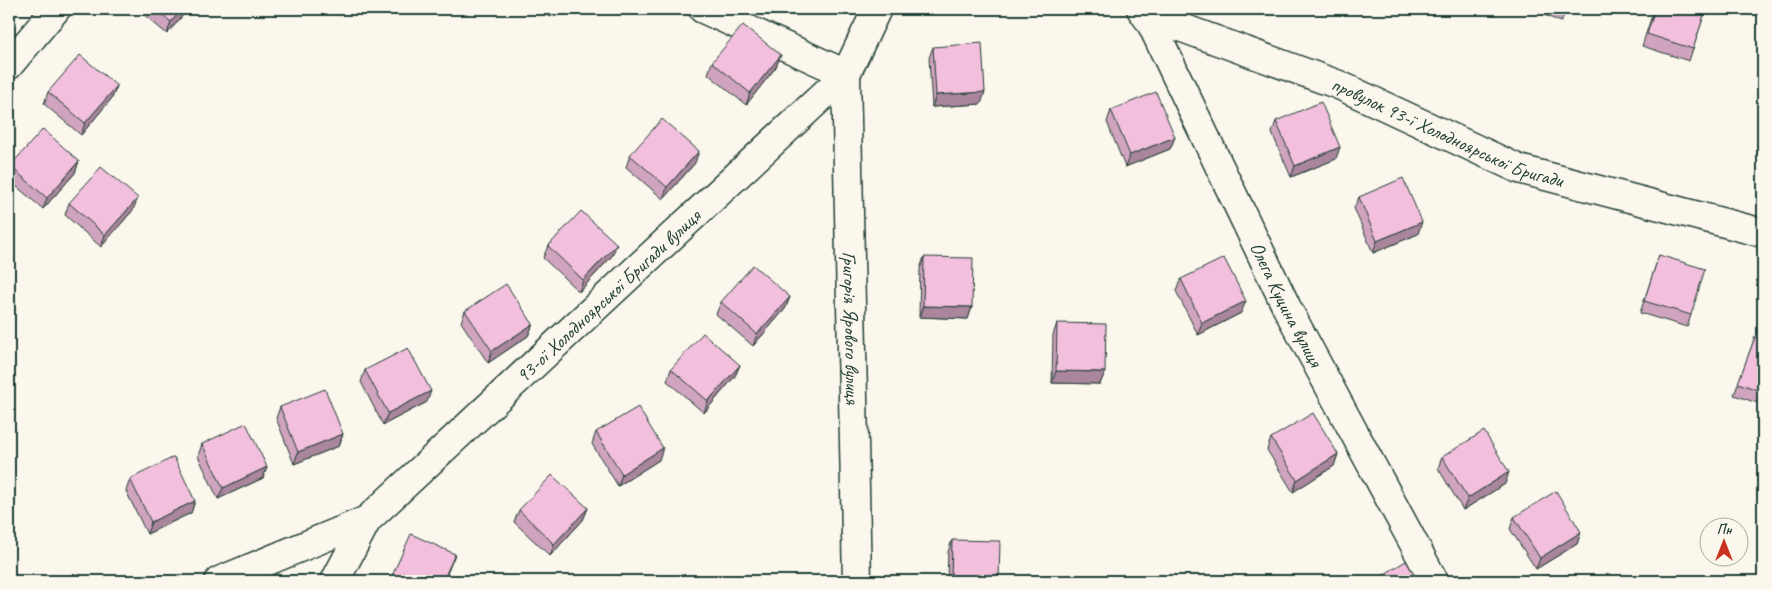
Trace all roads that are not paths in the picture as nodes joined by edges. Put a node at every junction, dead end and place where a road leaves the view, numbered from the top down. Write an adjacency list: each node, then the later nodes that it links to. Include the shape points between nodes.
1 (56, 9): 5 (street)
2 (703, 9): 6 (street)
3 (877, 9): 6 (street, 93-ої Холодноярської Бригади вулиця)
4 (1146, 16): 7 (street, провулок 93-ї Холодноярської Бригади, via 1339,85 1520,169); 12 (street, Олега Куцина вулиця, via 1287,308)
5 (9, 65)
6 (846, 74): 8 (street, 93-ої Холодноярської Бригади вулиця); 11 (street, Григорія Ярового вулиця)
7 (1763, 233)
8 (367, 520): 9 (street); 10 (street, 93-ої Холодноярської Бригади вулиця)
9 (219, 581)
10 (335, 581)
11 (857, 581)
12 (1434, 581)

